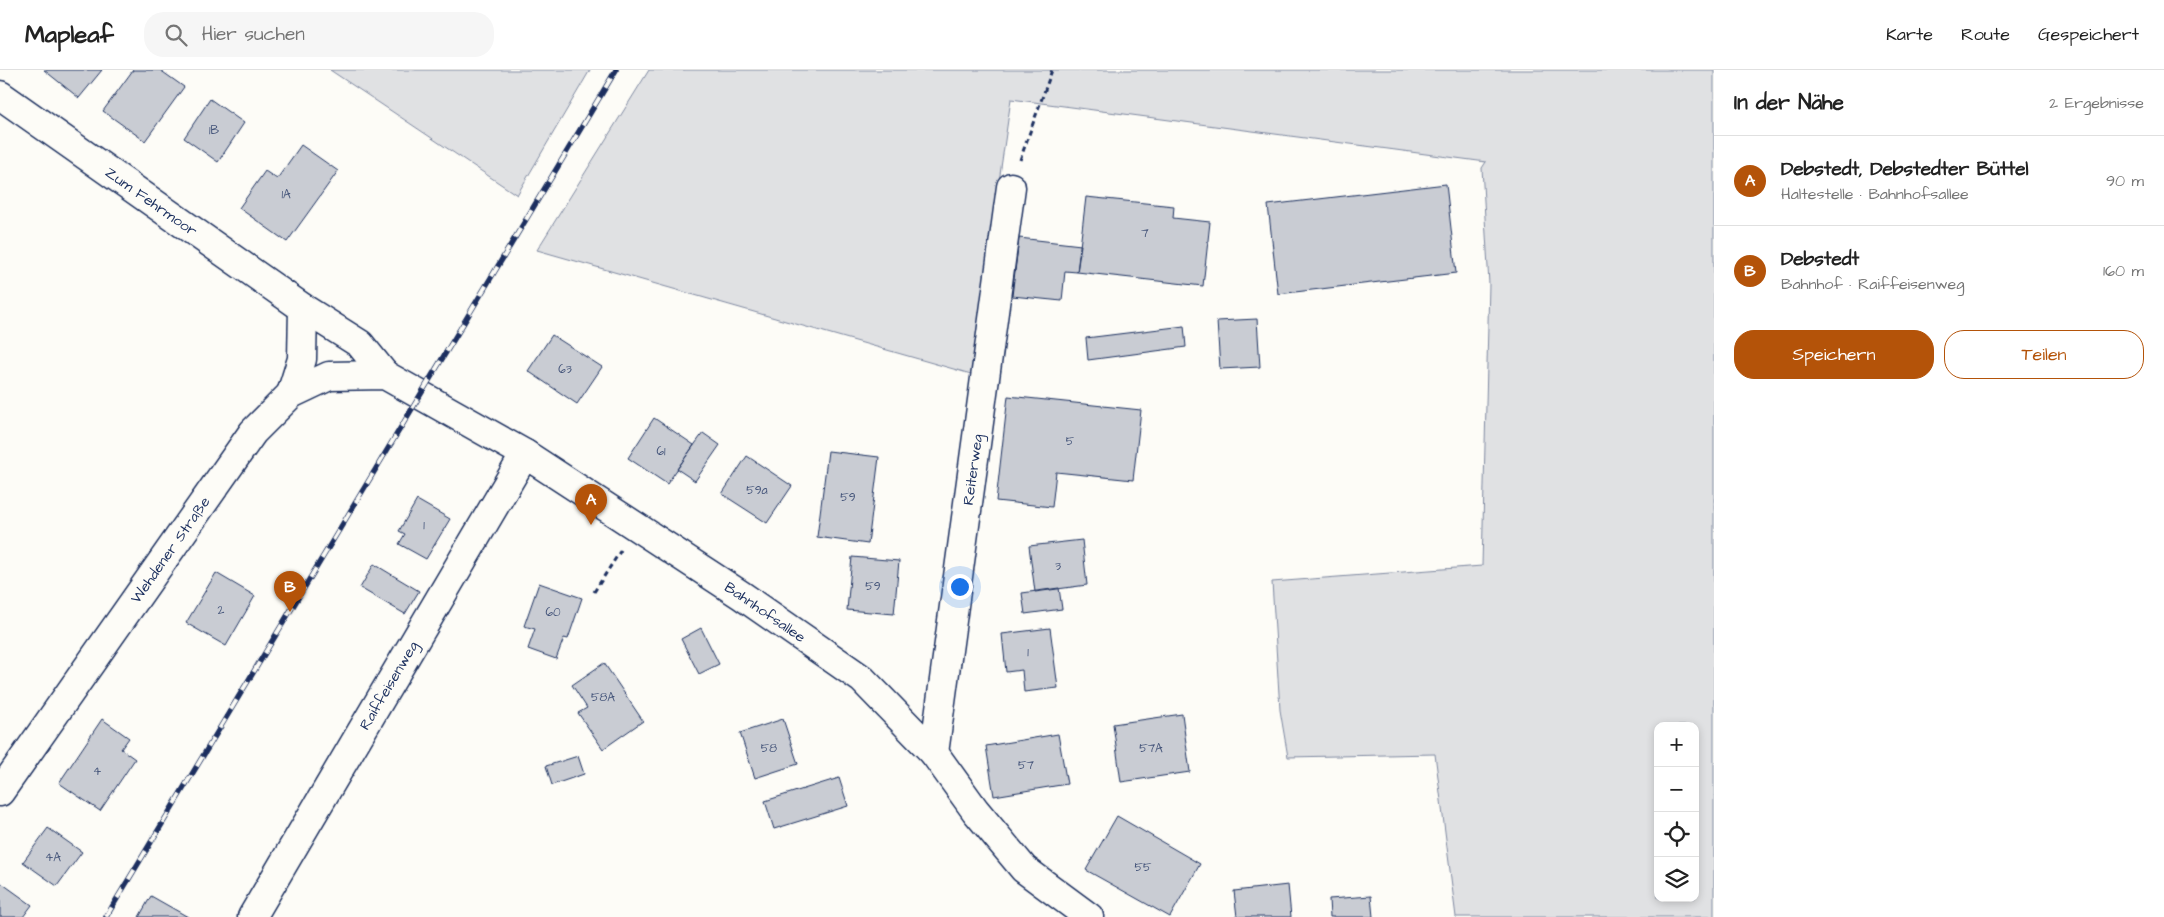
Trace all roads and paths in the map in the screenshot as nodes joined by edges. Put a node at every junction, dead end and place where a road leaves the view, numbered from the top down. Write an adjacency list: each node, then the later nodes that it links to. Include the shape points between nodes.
1 (1052, 70): 3 (path)
2 (0, 95): 4 (street, Zum Fehrmoor)
3 (1011, 187): 10 (street, Reiterweg)
4 (303, 308): 5 (street, Zum Fehrmoor, via 360,344); 6 (street, via 302,359)
5 (385, 375): 6 (street, Wehdener Straße, via 330,376); 7 (street, Bahnhofsallee)
6 (291, 394): 11 (street, Wehdener Straße, via 253,432)
7 (525, 454): 8 (street, Bahnhofsallee); 12 (street, Raiffeisenweg)
8 (636, 526): 9 (path); 10 (street, Bahnhofsallee, via 862,679)
9 (594, 592)
10 (934, 753): 13 (street, Bahnhofsallee, via 975,810 1024,869)
11 (0, 792)
12 (252, 917)
13 (1089, 917)

